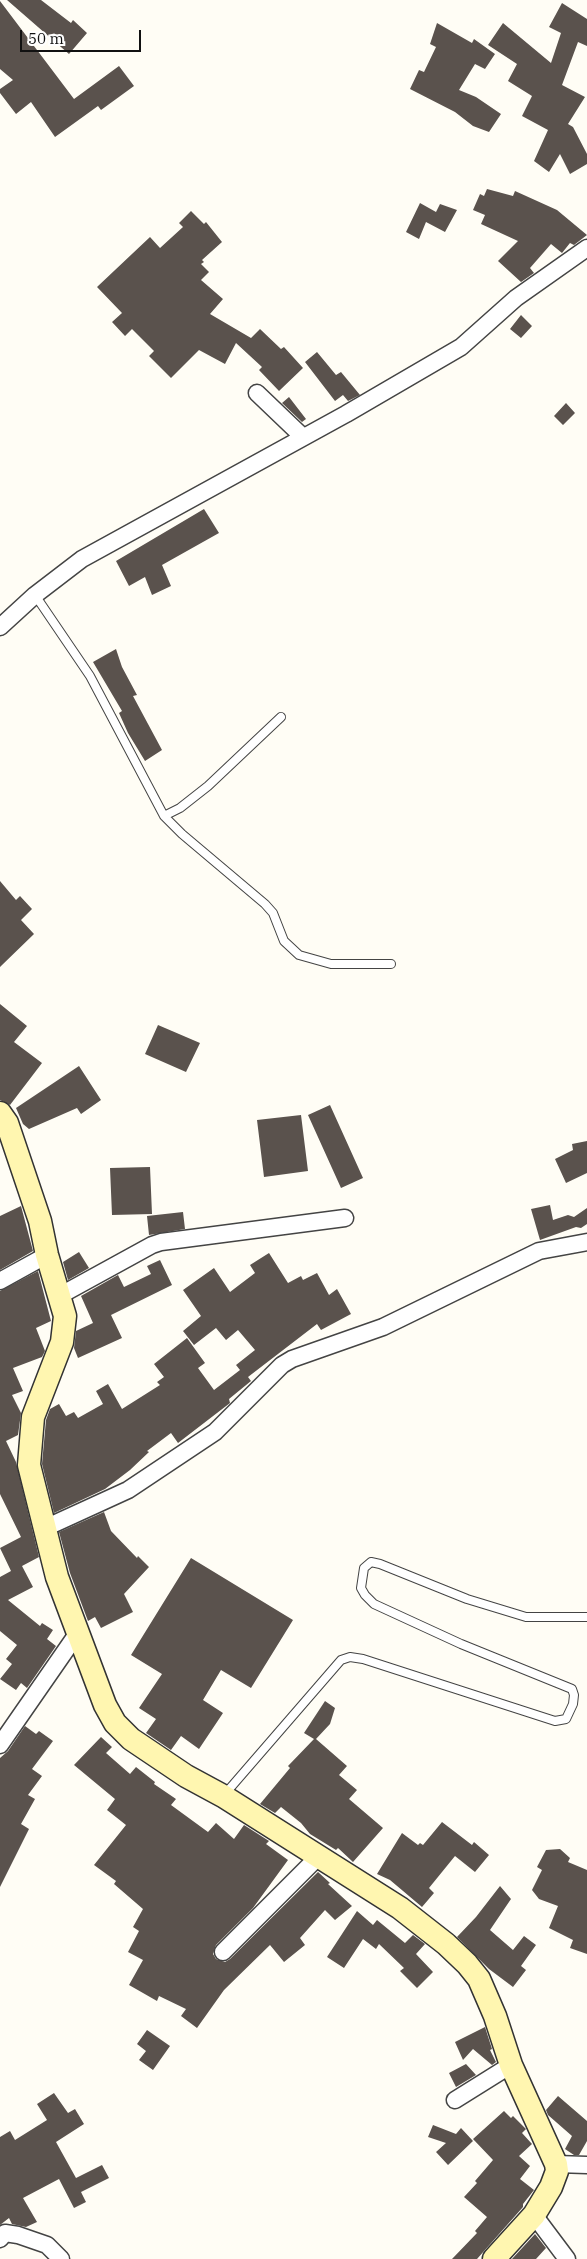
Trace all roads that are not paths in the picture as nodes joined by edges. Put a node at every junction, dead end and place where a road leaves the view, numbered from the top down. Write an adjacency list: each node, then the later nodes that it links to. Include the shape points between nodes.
1 (587, 248): 3 (street, via 516,298 460,346 346,414)
2 (257, 393): 3 (street)
3 (302, 436): 4 (street, via 82,559)
4 (35, 595): 5 (street); 7 (lane, via 90,676)
5 (0, 627)
6 (281, 717): 7 (lane, via 208,786)
7 (164, 816): 8 (lane, via 266,904 284,941 299,954 331,964)
8 (391, 964)
9 (0, 1113): 12 (street, via 7,1123 40,1221)
10 (345, 1218): 14 (street, via 161,1242)
11 (587, 1242): 15 (street, via 539,1251 383,1327 292,1359 208,1437 128,1490)
12 (47, 1255): 13 (street); 14 (street)
13 (0, 1281)
14 (59, 1296): 15 (street, via 65,1327 33,1416 30,1442 29,1465)
15 (45, 1528): 17 (street, via 57,1577)
16 (587, 1617): 19 (lane, via 526,1617 467,1599 371,1562 364,1568 361,1588 374,1604 572,1689 573,1704 566,1719 555,1721 350,1657 341,1660)
17 (77, 1634): 18 (street); 19 (street, via 115,1723 131,1740)
18 (0, 1745)
19 (223, 1796): 20 (street)
20 (319, 1856): 21 (street); 22 (street, via 400,1908 467,1964 479,1979)
21 (223, 1952)
22 (511, 2065): 23 (street); 24 (street)
23 (455, 2100)
24 (556, 2164): 25 (street); 26 (street, via 552,2187)
25 (587, 2165)
26 (534, 2215): 29 (street); 30 (street)
27 (0, 2239): 28 (street, via 5,2233 18,2234 47,2245)
28 (61, 2259)
29 (494, 2259)
30 (567, 2259)

